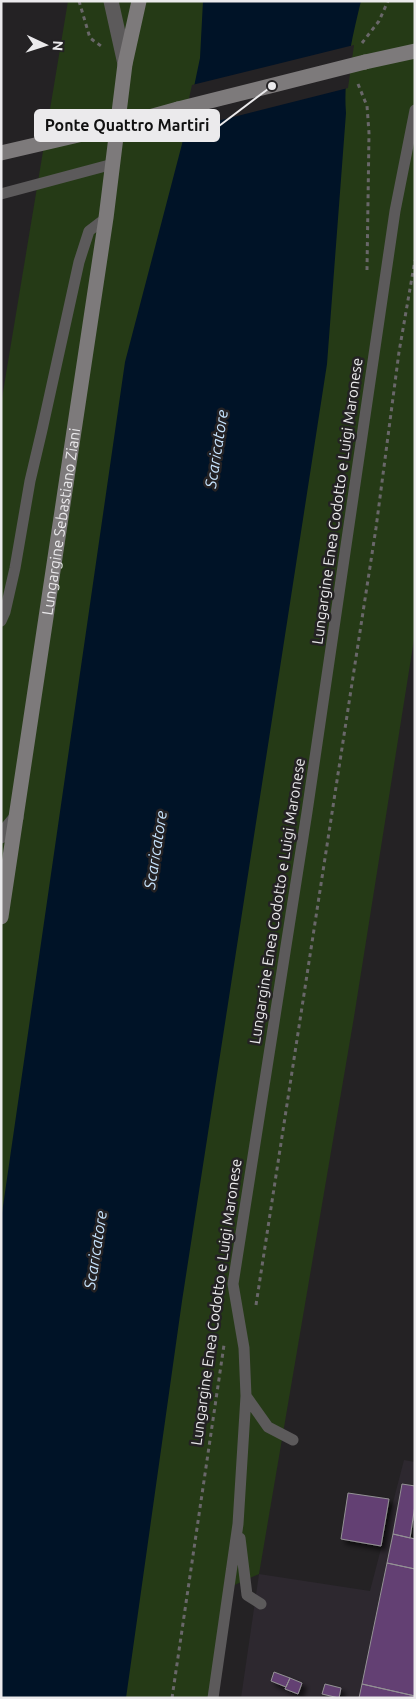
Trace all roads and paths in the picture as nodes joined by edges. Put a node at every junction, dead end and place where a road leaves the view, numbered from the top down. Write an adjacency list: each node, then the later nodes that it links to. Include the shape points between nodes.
1 (79, 1): 6 (path)
2 (111, 1): 8 (street)
3 (139, 1): 8 (street, Lungargine Sebastiano Ziani)
4 (388, 1): 5 (path)
5 (369, 35)
6 (90, 38)
7 (415, 50): 11 (street, bridge)
8 (125, 64): 11 (street, Lungargine Sebastiano Ziani)
9 (357, 86): 17 (path, via 367,106 369,133)
10 (415, 110): 24 (lane, Lungargine Enea Codotto e Luigi Maronese, via 395,211 233,1284 244,1348)
11 (117, 126): 12 (street); 13 (street, Lungargine Sebastiano Ziani)
12 (1, 153)
13 (113, 164): 14 (lane); 15 (street, Lungargine Sebastiano Ziani)
14 (1, 194)
15 (106, 218): 18 (lane, via 89,231 79,262); 19 (street, Lungargine Sebastiano Ziani)
16 (415, 260): 22 (path)
17 (367, 276)
18 (1, 621)
19 (16, 818): 20 (street); 21 (street, Lungargine Sebastiano Ziani)
20 (1, 836)
21 (1, 917)
22 (254, 1312)
23 (225, 1341): 28 (path, Lungargine Enea Codotto e Luigi Maronese)
24 (246, 1396): 25 (lane, via 268,1427); 26 (lane, Lungargine Enea Codotto e Luigi Maronese)
25 (293, 1440)
26 (238, 1524): 27 (lane, via 247,1595); 29 (lane)
27 (261, 1604)
28 (172, 1698)
29 (213, 1698)

